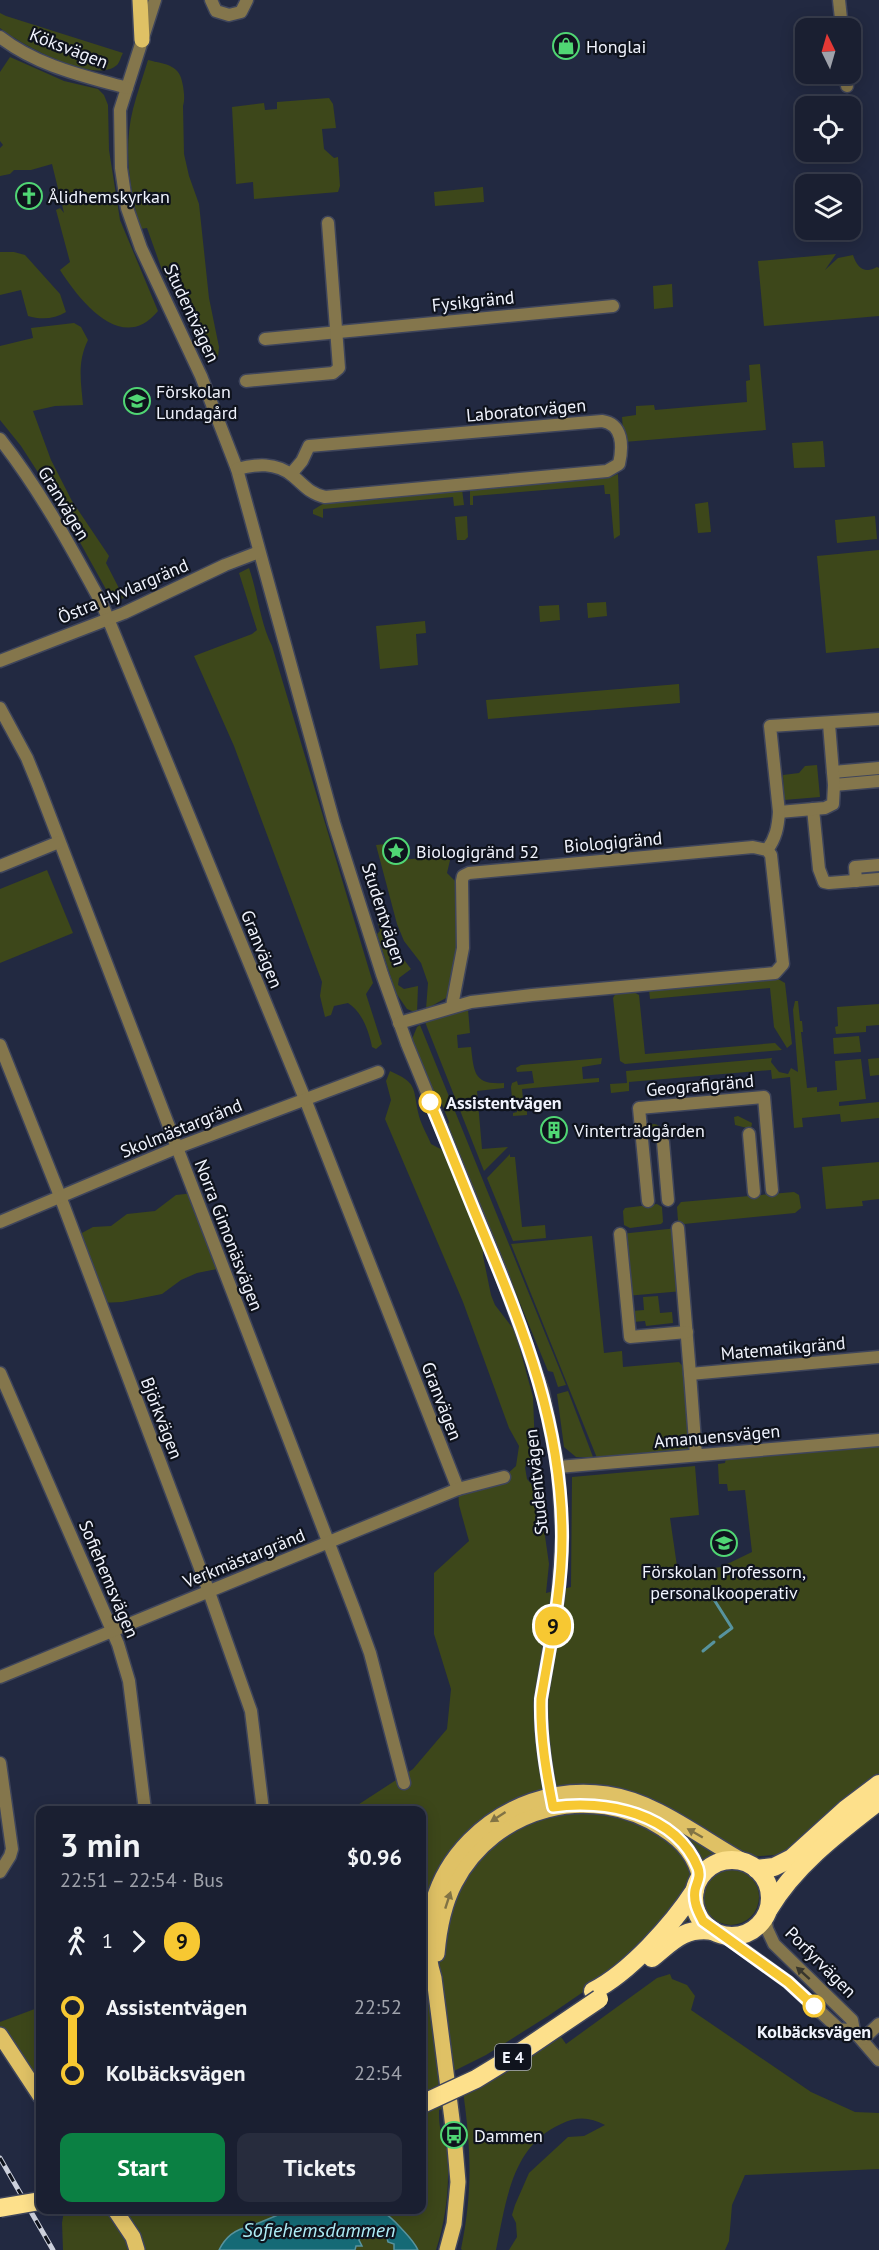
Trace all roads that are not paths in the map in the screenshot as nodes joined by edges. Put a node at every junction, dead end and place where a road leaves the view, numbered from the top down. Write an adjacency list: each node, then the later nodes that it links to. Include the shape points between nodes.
1 (140, 0): 8 (main road, Studentvägen)
2 (155, 0): 8 (street, Studentvägen)
3 (211, 0): 4 (street, via 216,10 229,15 241,12)
4 (247, 0)
5 (839, 0): 6 (street)
6 (841, 18)
7 (0, 37): 9 (street, Köksvägen, via 41,61)
8 (142, 40): 9 (street, Studentvägen)
9 (127, 88): 16 (street, Studentvägen, via 120,110 121,168 127,208)
10 (328, 223): 12 (street)
11 (613, 306): 12 (street, Fysikgränd)
12 (338, 332): 13 (street, Fysikgränd); 14 (street, via 339,368 333,373)
13 (265, 339)
14 (246, 381)
15 (0, 439): 19 (street, Granvägen, via 70,545)
16 (237, 469): 17 (street, Laboratorvägen, via 261,464); 18 (street, Studentvägen)
17 (291, 474): 17 (street, Laboratorvägen, via 310,492 325,497 607,471 619,464 621,447 616,427 602,421 309,446)
18 (259, 552): 19 (street, Östra Hyvlargränd); 37 (street, Studentvägen, via 334,823)
19 (108, 620): 20 (street, Östra Hyvlargränd); 40 (street, Granvägen)
20 (0, 661)
21 (0, 708): 30 (street, Norra Gimonäsvägen, via 27,758)
22 (879, 719): 23 (street)
23 (829, 724): 25 (street); 29 (street, via 770,726)
24 (879, 768): 25 (street)
25 (833, 772): 27 (street)
26 (879, 781): 27 (street)
27 (834, 785): 28 (street, via 833,804)
28 (813, 809): 29 (street); 35 (street, via 821,877 829,883)
29 (779, 812): 31 (street, via 774,840)
30 (58, 842): 33 (street); 43 (street, Norra Gimonäsvägen)
31 (767, 850): 36 (street, Biologigränd, via 753,847 469,873 462,881 463,948); 36 (street, via 772,861 783,964 775,973)
32 (879, 865): 35 (street, via 855,867)
33 (0, 866)
34 (879, 879): 35 (street)
35 (856, 881)
36 (452, 1006): 37 (street)
37 (399, 1023): 58 (street, Studentvägen, via 524,1336 543,1392)
38 (0, 1045): 46 (street, Björkvägen)
39 (378, 1072): 40 (street, Skolmästargränd)
40 (305, 1099): 43 (street, Skolmästargränd); 60 (street, Granvägen)
41 (749, 1134): 45 (street)
42 (663, 1142): 47 (street)
43 (176, 1148): 46 (street, Skolmästargränd); 61 (street, Norra Gimonäsvägen)
44 (772, 1190): 48 (street, Geografigränd, via 764,1097 639,1108)
45 (754, 1192)
46 (60, 1196): 49 (street, Skolmästargränd); 62 (street, Björkvägen)
47 (668, 1200)
48 (648, 1201)
49 (0, 1222)
50 (678, 1228): 52 (street)
51 (620, 1234): 52 (street, via 630,1337)
52 (687, 1332): 55 (street)
53 (879, 1357): 55 (street, Matematikgränd)
54 (0, 1373): 63 (street, Sofiehemsvägen)
55 (690, 1374): 57 (street)
56 (879, 1440): 57 (street, Amanuensvägen)
57 (696, 1455): 58 (street, Amanuensvägen)
58 (558, 1467): 69 (street, Studentvägen, via 561,1570 540,1716)
59 (504, 1477): 60 (street, Verkmästargränd)
60 (458, 1489): 61 (street, Verkmästargränd)
61 (328, 1543): 62 (street, Verkmästargränd); 66 (street, Norra Gimonäsvägen, via 370,1653)
62 (209, 1592): 63 (street, Verkmästargränd); 72 (street, Björkvägen, via 250,1711)
63 (113, 1631): 64 (street, Verkmästargränd); 71 (street, Sofiehemsvägen, via 129,1681)
64 (0, 1677)
65 (0, 1762): 68 (street)
66 (404, 1783)
67 (879, 1784): 73 (highway, E 4, via 792,1858 774,1867)
68 (2, 1793): 74 (street, via 12,1849)
69 (552, 1801): 73 (main road, one-way to 69, via 652,1808 629,1799 598,1792); 75 (main road, via 628,1811 651,1821 686,1848 698,1869); 93 (main road, via 501,1830 482,1846 462,1869 445,1910 434,1978 458,2182)
70 (879, 1801): 76 (highway, E 4, via 814,1856 786,1885)
71 (145, 1806)
72 (262, 1806)
73 (751, 1865): 75 (highway, E 4, via 723,1861 710,1868); 76 (highway, via 765,1879 770,1892)
74 (0, 1872)
75 (698, 1884): 77 (highway, via 696,1907 703,1921); 78 (highway, E 4, via 657,1939)
76 (767, 1913): 77 (highway, E 4, via 752,1930 740,1935); 81 (street, Porfyrvägen, one-way to 76, via 852,2020 774,1944 767,1929)
77 (717, 1932): 78 (highway, E 4, via 695,1930 683,1934 629,1977); 81 (street, Porfyrvägen, via 788,1982 839,2029)
78 (597, 1993): 84 (highway, E 4, via 488,2061); 85 (highway, E 4, bridge, via 504,2062)
79 (879, 2024): 81 (street)
80 (0, 2035): 83 (main road)
81 (859, 2036): 82 (street, Porfyrvägen)
82 (879, 2060)
83 (36, 2090)
84 (426, 2092)
85 (426, 2102)
86 (36, 2193): 87 (highway)
87 (0, 2198)
88 (36, 2202): 89 (highway, bridge)
89 (0, 2208)
90 (117, 2214): 91 (main road)
91 (135, 2244): 92 (main road)
92 (148, 2250)
93 (447, 2250)

